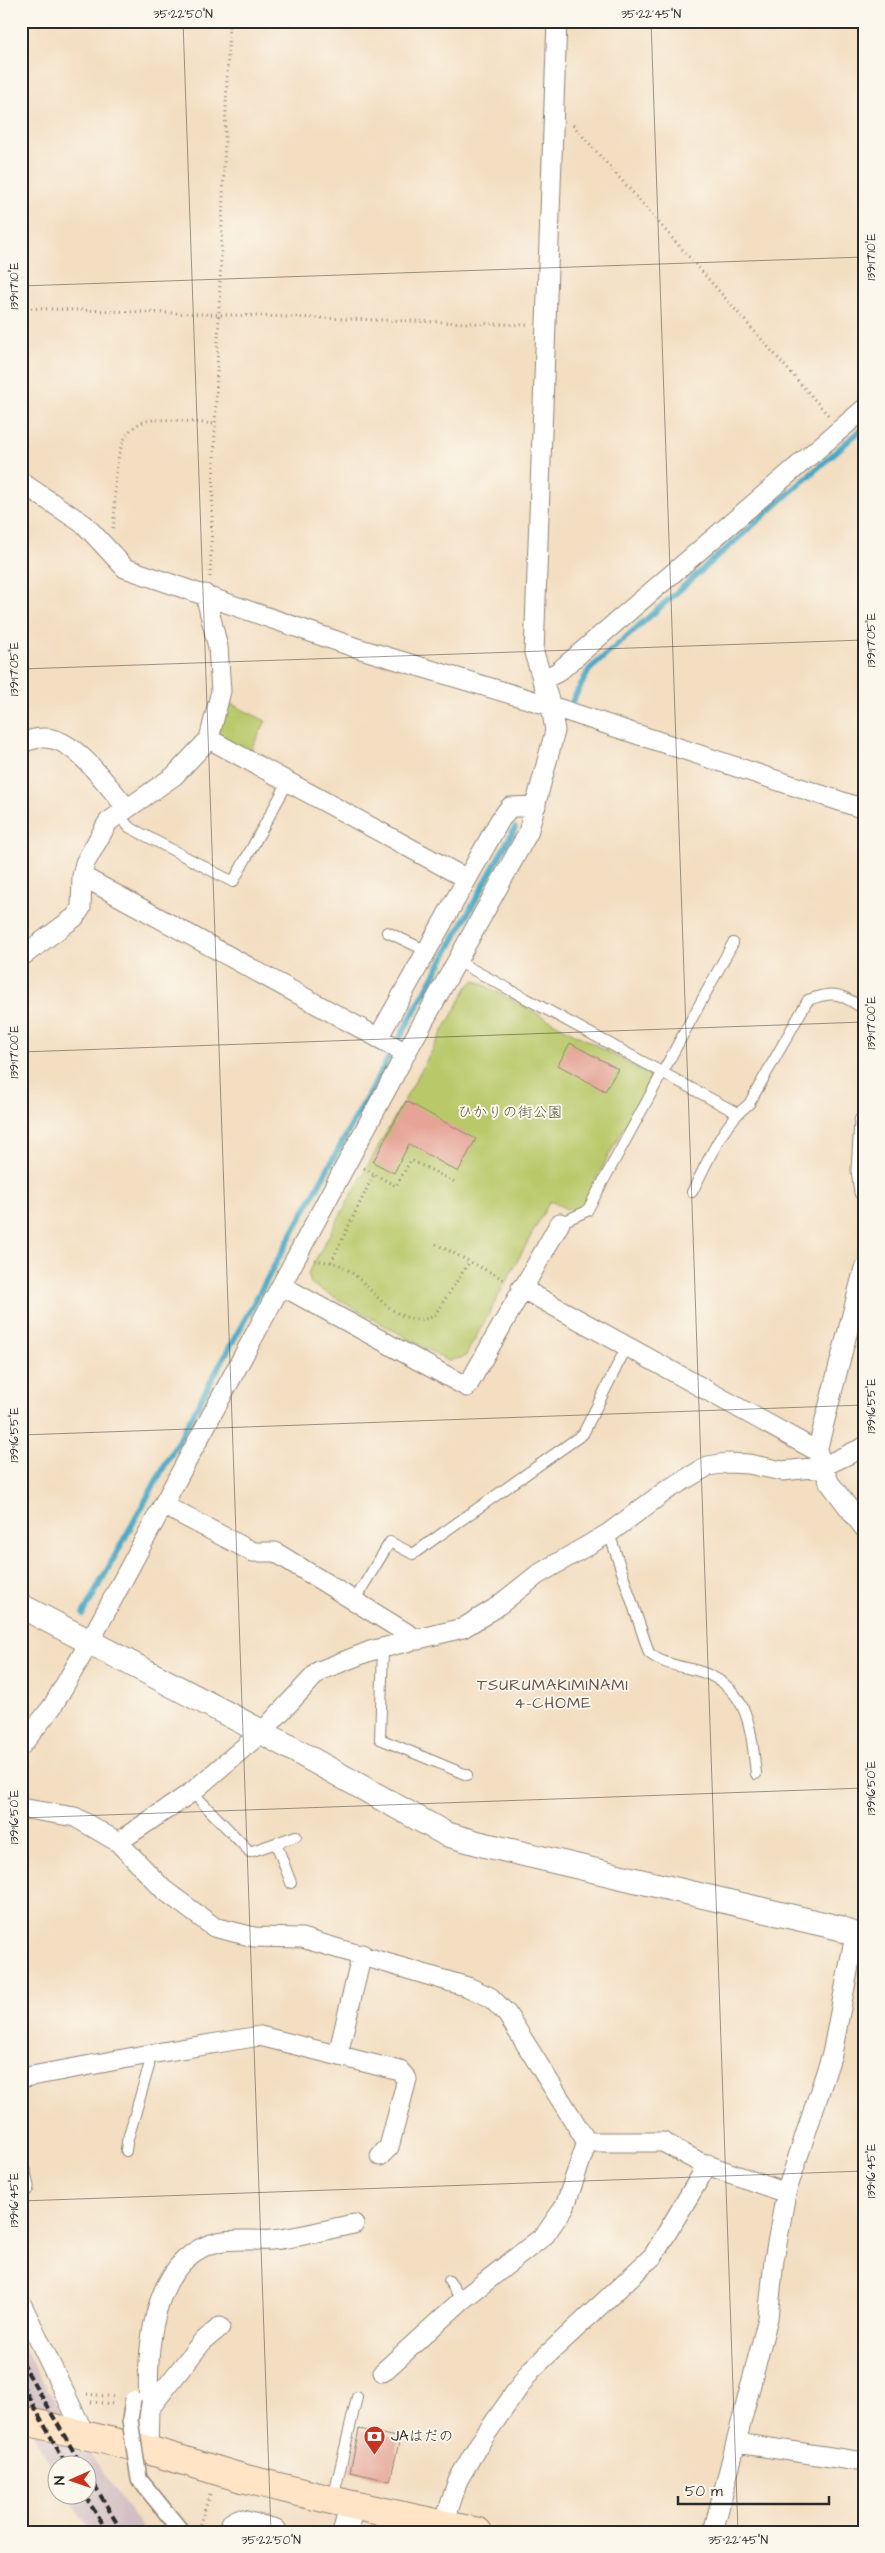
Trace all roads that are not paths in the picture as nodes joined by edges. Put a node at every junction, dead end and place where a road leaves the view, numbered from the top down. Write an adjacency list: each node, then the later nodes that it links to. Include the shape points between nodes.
1 (557, 21): 5 (street, via 534,653)
2 (864, 409): 5 (street, via 558,672)
3 (21, 482): 4 (street, via 85,525 125,568)
4 (205, 594): 6 (street, via 354,647); 7 (street, via 218,647 220,691)
5 (542, 680): 6 (street)
6 (551, 706): 10 (street, via 554,731); 11 (street)
7 (209, 739): 9 (street); 12 (street, via 174,776)
8 (21, 743): 12 (street, via 40,738 53,739 68,746 85,760)
9 (288, 782): 12 (lane, via 233,882 129,827); 14 (street)
10 (536, 806): 14 (street, via 510,807); 19 (street, via 528,833)
11 (863, 806)
12 (123, 811): 13 (street, via 108,822 85,863)
13 (82, 876): 18 (street, via 81,908 75,918); 21 (street)
14 (467, 879): 17 (street)
15 (387, 932): 17 (lane)
16 (733, 943): 23 (lane)
17 (427, 951): 21 (street)
18 (21, 957)
19 (457, 962): 22 (street); 23 (lane)
20 (864, 1009): 24 (lane, via 842,996 827,993 808,1000 749,1104)
21 (378, 1038): 22 (street)
22 (406, 1053): 30 (street)
23 (662, 1073): 24 (lane); 28 (lane, via 587,1210)
24 (736, 1113): 26 (lane)
25 (864, 1122): 27 (street, via 861,1170)
26 (692, 1192)
27 (864, 1192)
28 (560, 1222): 31 (street)
29 (864, 1268): 34 (street)
30 (282, 1286): 31 (street, via 467,1387); 35 (street)
31 (522, 1288): 32 (street)
32 (627, 1346): 34 (street); 38 (lane, via 583,1434 413,1554 390,1542)
33 (864, 1447): 34 (street)
34 (819, 1459): 36 (street, via 829,1482); 37 (street, via 782,1471 749,1464 708,1466 666,1490)
35 (164, 1506): 38 (street, via 253,1552 274,1552); 41 (street)
36 (864, 1528)
37 (609, 1533): 40 (street, via 536,1575 494,1609 463,1628); 45 (lane, via 649,1652 658,1661 707,1673 728,1686 742,1704 751,1728)
38 (354, 1601): 40 (street)
39 (21, 1606): 41 (street)
40 (418, 1640): 42 (street)
41 (89, 1643): 43 (street); 44 (street, via 52,1707)
42 (383, 1649): 43 (street, via 319,1672); 46 (lane, via 380,1739)
43 (262, 1732): 47 (street); 53 (street, via 446,1834 840,1928)
44 (21, 1746)
45 (756, 1774)
46 (467, 1775)
47 (192, 1792): 50 (street); 51 (lane, via 250,1852)
48 (21, 1808): 50 (street, via 75,1817)
49 (296, 1836): 51 (lane)
50 (118, 1842): 54 (street, via 164,1890 214,1927 254,1937 302,1938)
51 (276, 1843): 52 (lane)
52 (291, 1883)
53 (860, 1937): 62 (street, via 832,2054)
54 (362, 1954): 56 (street); 58 (street, via 490,1997 507,2014)
55 (150, 2054): 56 (street, via 260,2036); 57 (street); 59 (lane)
56 (338, 2054): 60 (street, via 400,2071 407,2079 389,2146)
57 (21, 2078)
58 (587, 2142): 61 (street, via 663,2142); 65 (street, via 565,2206 545,2235)
59 (126, 2151)
60 (380, 2156)
61 (708, 2164): 62 (street); 77 (street, via 653,2256 531,2370 458,2480)
62 (786, 2193): 73 (street, via 768,2318)
63 (354, 2224): 70 (street, via 273,2240 218,2242 186,2260 172,2274 158,2308)
64 (449, 2281): 65 (lane)
65 (462, 2300): 68 (street)
66 (21, 2303): 72 (street)
67 (220, 2328): 70 (street)
68 (383, 2372)
69 (356, 2397): 76 (lane)
70 (138, 2405): 74 (street); 79 (street, bridge, via 130,2420 139,2479)
71 (21, 2420): 72 (main road)
72 (85, 2435): 74 (main road)
73 (736, 2443): 75 (street); 84 (street)
74 (148, 2450): 76 (main road, via 242,2478)
75 (864, 2462)
76 (343, 2502): 77 (main road); 82 (street)
77 (444, 2524): 83 (main road)
78 (249, 2526): 80 (street, via 238,2519 231,2522); 81 (street, via 276,2529)
79 (188, 2529)
80 (227, 2532)
81 (278, 2532)
82 (345, 2532)
83 (478, 2532)
84 (713, 2532)

